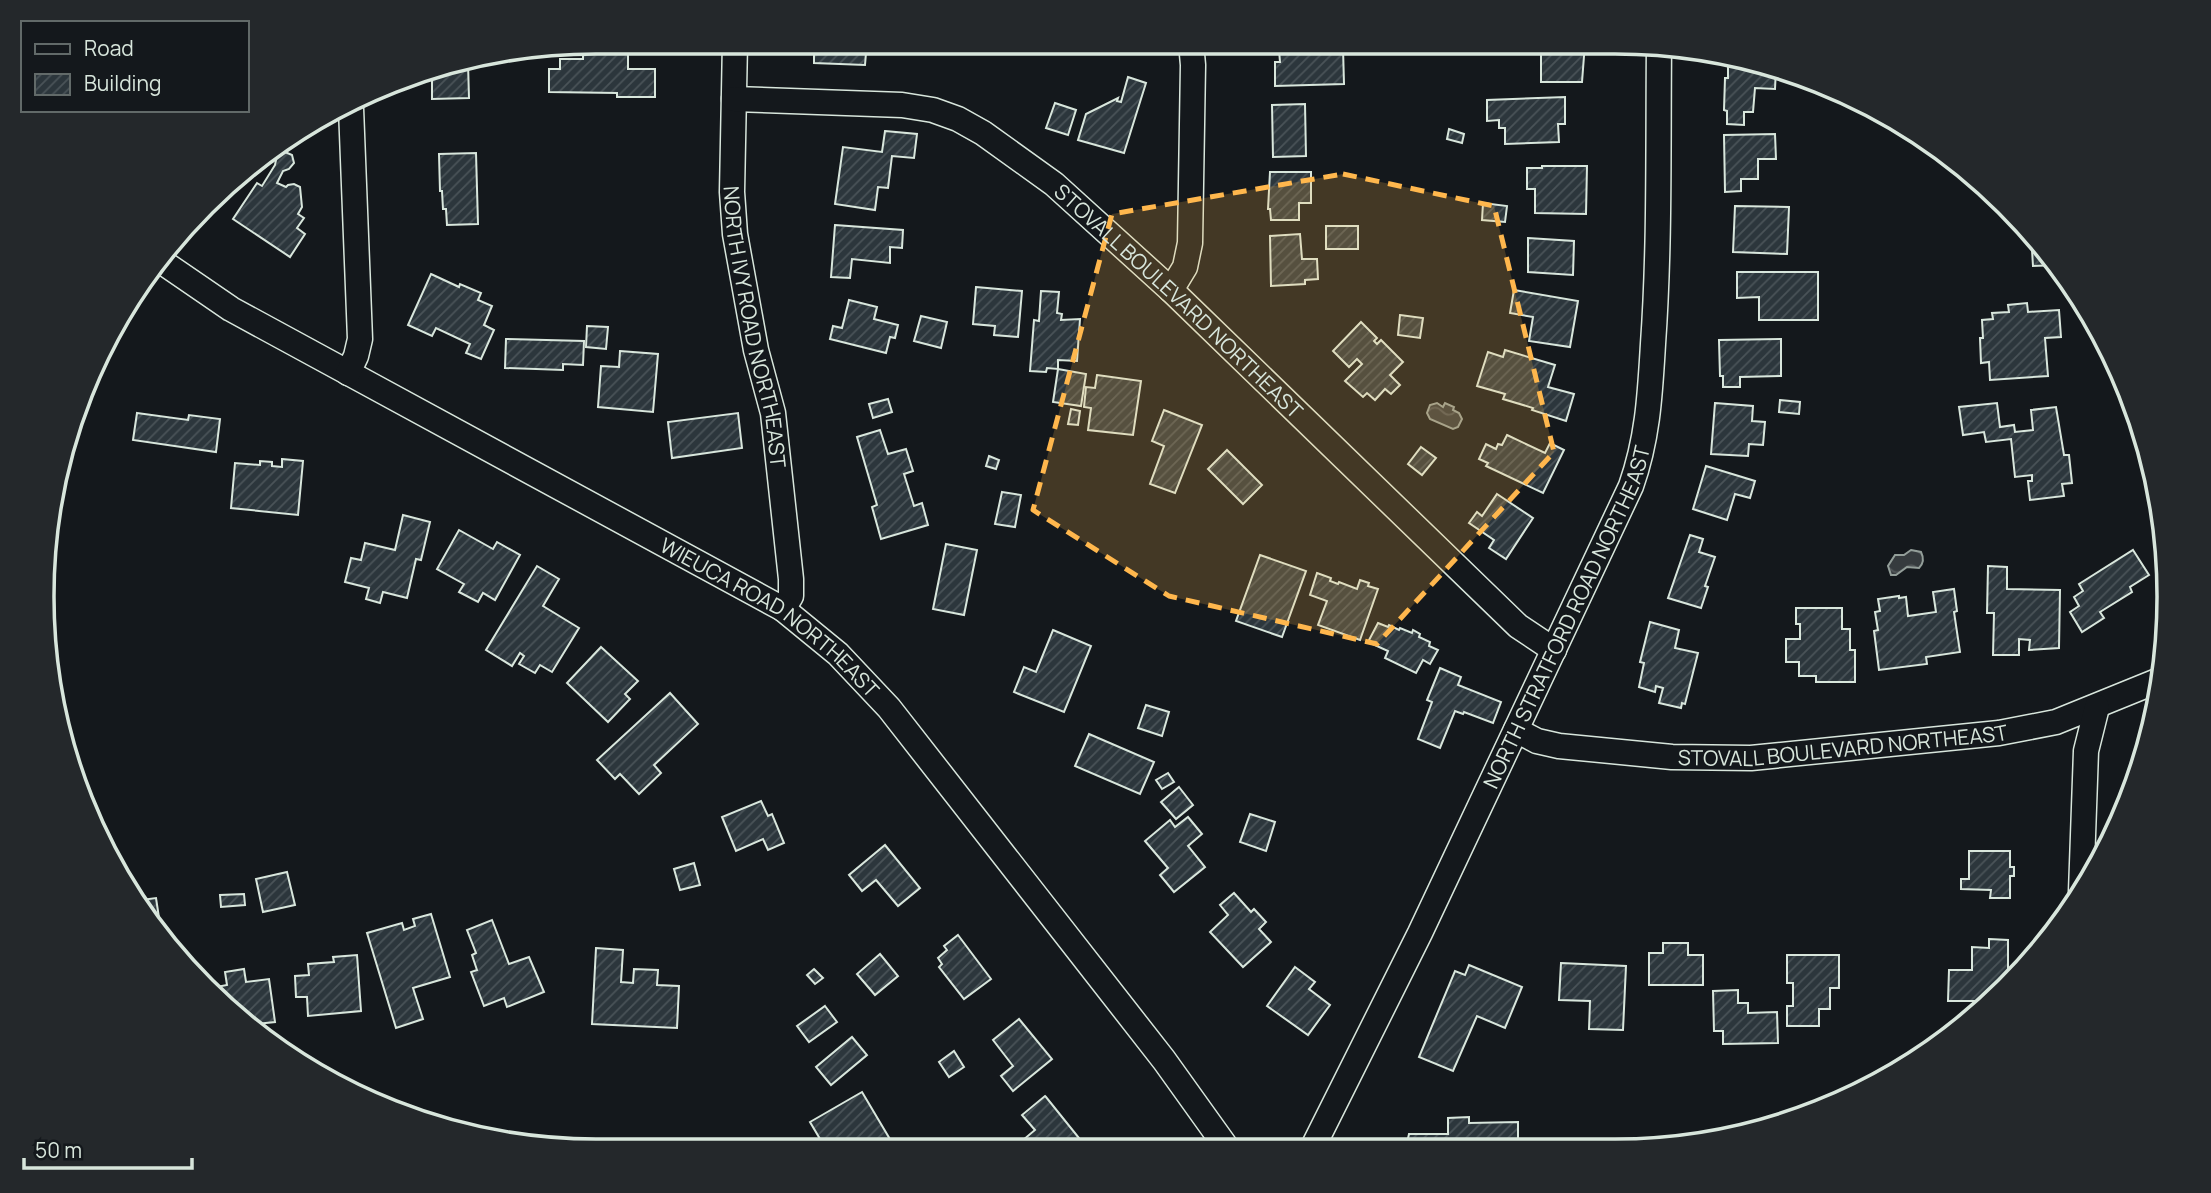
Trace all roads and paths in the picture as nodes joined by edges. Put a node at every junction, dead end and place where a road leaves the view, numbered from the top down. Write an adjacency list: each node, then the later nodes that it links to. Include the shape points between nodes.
1 (735, 54): 4 (street, NORTH IVY ROAD NORTHEAST)
2 (1192, 54): 7 (street, via 1190,243 1185,267)
3 (1659, 56): 10 (street, NORTH STRATFORD ROAD NORTHEAST, via 1656,302 1647,428 1631,486)
4 (734, 99): 7 (street, STOVALL BOULEVARD NORTHEAST, via 902,105 958,119 1054,184); 9 (street, NORTH IVY ROAD NORTHEAST, via 735,234 773,414 791,579 791,596)
5 (351, 113): 8 (street, via 359,339)
6 (167, 265): 8 (street, WIEUCA ROAD NORTHEAST, via 231,309)
7 (1171, 290): 10 (street, STOVALL BOULEVARD NORTHEAST, via 1518,626)
8 (348, 373): 9 (street, WIEUCA ROAD NORTHEAST)
9 (783, 609): 15 (street, WIEUCA ROAD NORTHEAST, via 838,653 889,708)
10 (1554, 650): 13 (street, NORTH STRATFORD ROAD NORTHEAST)
11 (2149, 684): 12 (street, STOVALL BOULEVARD NORTHEAST)
12 (2096, 706): 13 (street, STOVALL BOULEVARD NORTHEAST, via 2056,722 1999,733 1751,758 1672,757 1559,746); 14 (street, via 2086,751)
13 (1516, 730): 16 (street, NORTH STRATFORD ROAD NORTHEAST)
14 (2082, 872)
15 (1221, 1139)
16 (1317, 1139)

